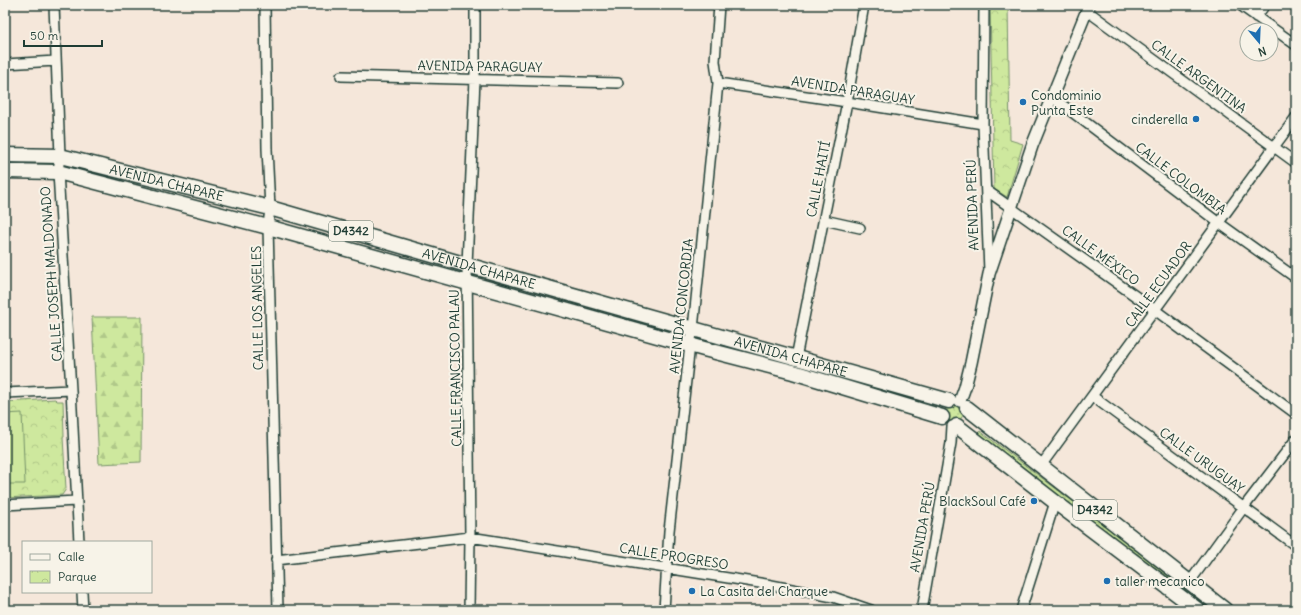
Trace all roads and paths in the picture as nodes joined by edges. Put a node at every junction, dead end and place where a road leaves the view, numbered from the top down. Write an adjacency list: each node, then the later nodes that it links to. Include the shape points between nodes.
1 (54, 5): 12 (street, CALLE JOSEPH MALDONADO)
2 (265, 5): 29 (street, CALLE LOS ANGELES)
3 (475, 5): 15 (street, CALLE FRANCISCO PALAU)
4 (719, 5): 17 (street, AVENIDA CONCORDIA, via 715,61)
5 (864, 5): 19 (street, CALLE HAITÍ)
6 (984, 5): 21 (street, AVENIDA PERÚ)
7 (1240, 5): 10 (street)
8 (1265, 5): 10 (street)
9 (1087, 8): 18 (street); 22 (street, CALLE ARGENTINA)
10 (1256, 17): 11 (street)
11 (1296, 45)
12 (56, 61): 13 (street); 24 (street, CALLE JOSEPH MALDONADO)
13 (5, 64)
14 (341, 76): 15 (street, AVENIDA PARAGUAY)
15 (475, 79): 16 (street, AVENIDA PARAGUAY); 35 (street, CALLE FRANCISCO PALAU)
16 (618, 83)
17 (718, 83): 19 (street, AVENIDA PARAGUAY); 40 (street, AVENIDA CONCORDIA)
18 (1052, 97): 30 (street, via 1032,146); 32 (street, CALLE COLOMBIA)
19 (847, 102): 21 (street, AVENIDA PARAGUAY); 31 (street, CALLE HAITÍ)
20 (1296, 117): 22 (street, CALLE ECUADOR)
21 (983, 124): 28 (street, AVENIDA PERÚ)
22 (1274, 147): 25 (street, CALLE ARGENTINA); 32 (street, CALLE ECUADOR)
23 (5, 155): 24 (main road, AVENIDA CHAPARE / D4342)
24 (60, 156): 27 (street, CALLE JOSEPH MALDONADO); 29 (main road, AVENIDA CHAPARE / D4342)
25 (1296, 163)
26 (5, 171): 27 (main road, AVENIDA CHAPARE / D4342)
27 (58, 172): 33 (main road, AVENIDA CHAPARE / D4342); 43 (street, CALLE JOSEPH MALDONADO)
28 (986, 190): 30 (street, CALLE MÉXICO); 36 (street, AVENIDA PERÚ)
29 (270, 208): 33 (street, CALLE LOS ANGELES); 35 (main road, AVENIDA CHAPARE / D4342)
30 (1012, 208): 36 (street); 39 (street, CALLE MÉXICO)
31 (824, 220): 34 (street); 42 (street, CALLE HAITÍ)
32 (1219, 223): 37 (street, CALLE COLOMBIA); 39 (street, CALLE ECUADOR)
33 (268, 227): 38 (main road, AVENIDA CHAPARE / D4342); 58 (street, CALLE LOS ANGELES)
34 (860, 228)
35 (467, 265): 38 (street, CALLE FRANCISCO PALAU); 40 (main road, AVENIDA CHAPARE / D4342)
36 (989, 274): 46 (street, AVENIDA PERÚ, via 971,363)
37 (1296, 278)
38 (467, 282): 41 (main road, AVENIDA CHAPARE / D4342); 55 (street, CALLE FRANCISCO PALAU)
39 (1155, 310): 45 (street, CALLE ECUADOR); 47 (street, CALLE MÉXICO)
40 (693, 329): 41 (street, AVENIDA CONCORDIA); 42 (main road, AVENIDA CHAPARE / D4342)
41 (690, 345): 48 (main road, AVENIDA CHAPARE / D4342, via 793,372); 59 (street, AVENIDA CONCORDIA)
42 (796, 358): 46 (main road, AVENIDA CHAPARE / D4342)
43 (71, 390): 44 (street); 51 (street, CALLE JOSEPH MALDONADO)
44 (5, 393)
45 (1092, 396): 50 (street, CALLE ECUADOR); 54 (street, CALLE URUGUAY)
46 (959, 403): 48 (main road, via 942,408); 48 (main road, via 968,415 966,420 962,424); 50 (main road, AVENIDA CHAPARE / D4342)
47 (1296, 414)
48 (950, 423): 52 (main road, AVENIDA CHAPARE / D4342); 67 (street, AVENIDA PERÚ, via 951,444)
49 (1296, 439): 54 (street)
50 (1040, 467): 60 (main road, AVENIDA CHAPARE / D4342)
51 (76, 502): 53 (street); 56 (street, CALLE JOSEPH MALDONADO)
52 (1055, 502): 68 (street); 69 (main road, AVENIDA CHAPARE / D4342)
53 (5, 505)
54 (1244, 507): 57 (street, CALLE URUGUAY); 60 (street)
55 (470, 537): 58 (street, CALLE PROGRESO); 59 (street, CALLE PROGRESO); 64 (street, CALLE FRANCISCO PALAU)
56 (79, 541)
57 (1296, 546)
58 (276, 560): 63 (street, CALLE LOS ANGELES)
59 (666, 568): 65 (street, AVENIDA CONCORDIA); 66 (street, CALLE PROGRESO, via 833,597)
60 (1189, 583): 70 (main road, AVENIDA CHAPARE / D4342)
61 (82, 593): 62 (street)
62 (83, 610)
63 (278, 610)
64 (468, 610)
65 (664, 610)
66 (871, 610)
67 (922, 610)
68 (1021, 610)
69 (1198, 610)
70 (1224, 610)

